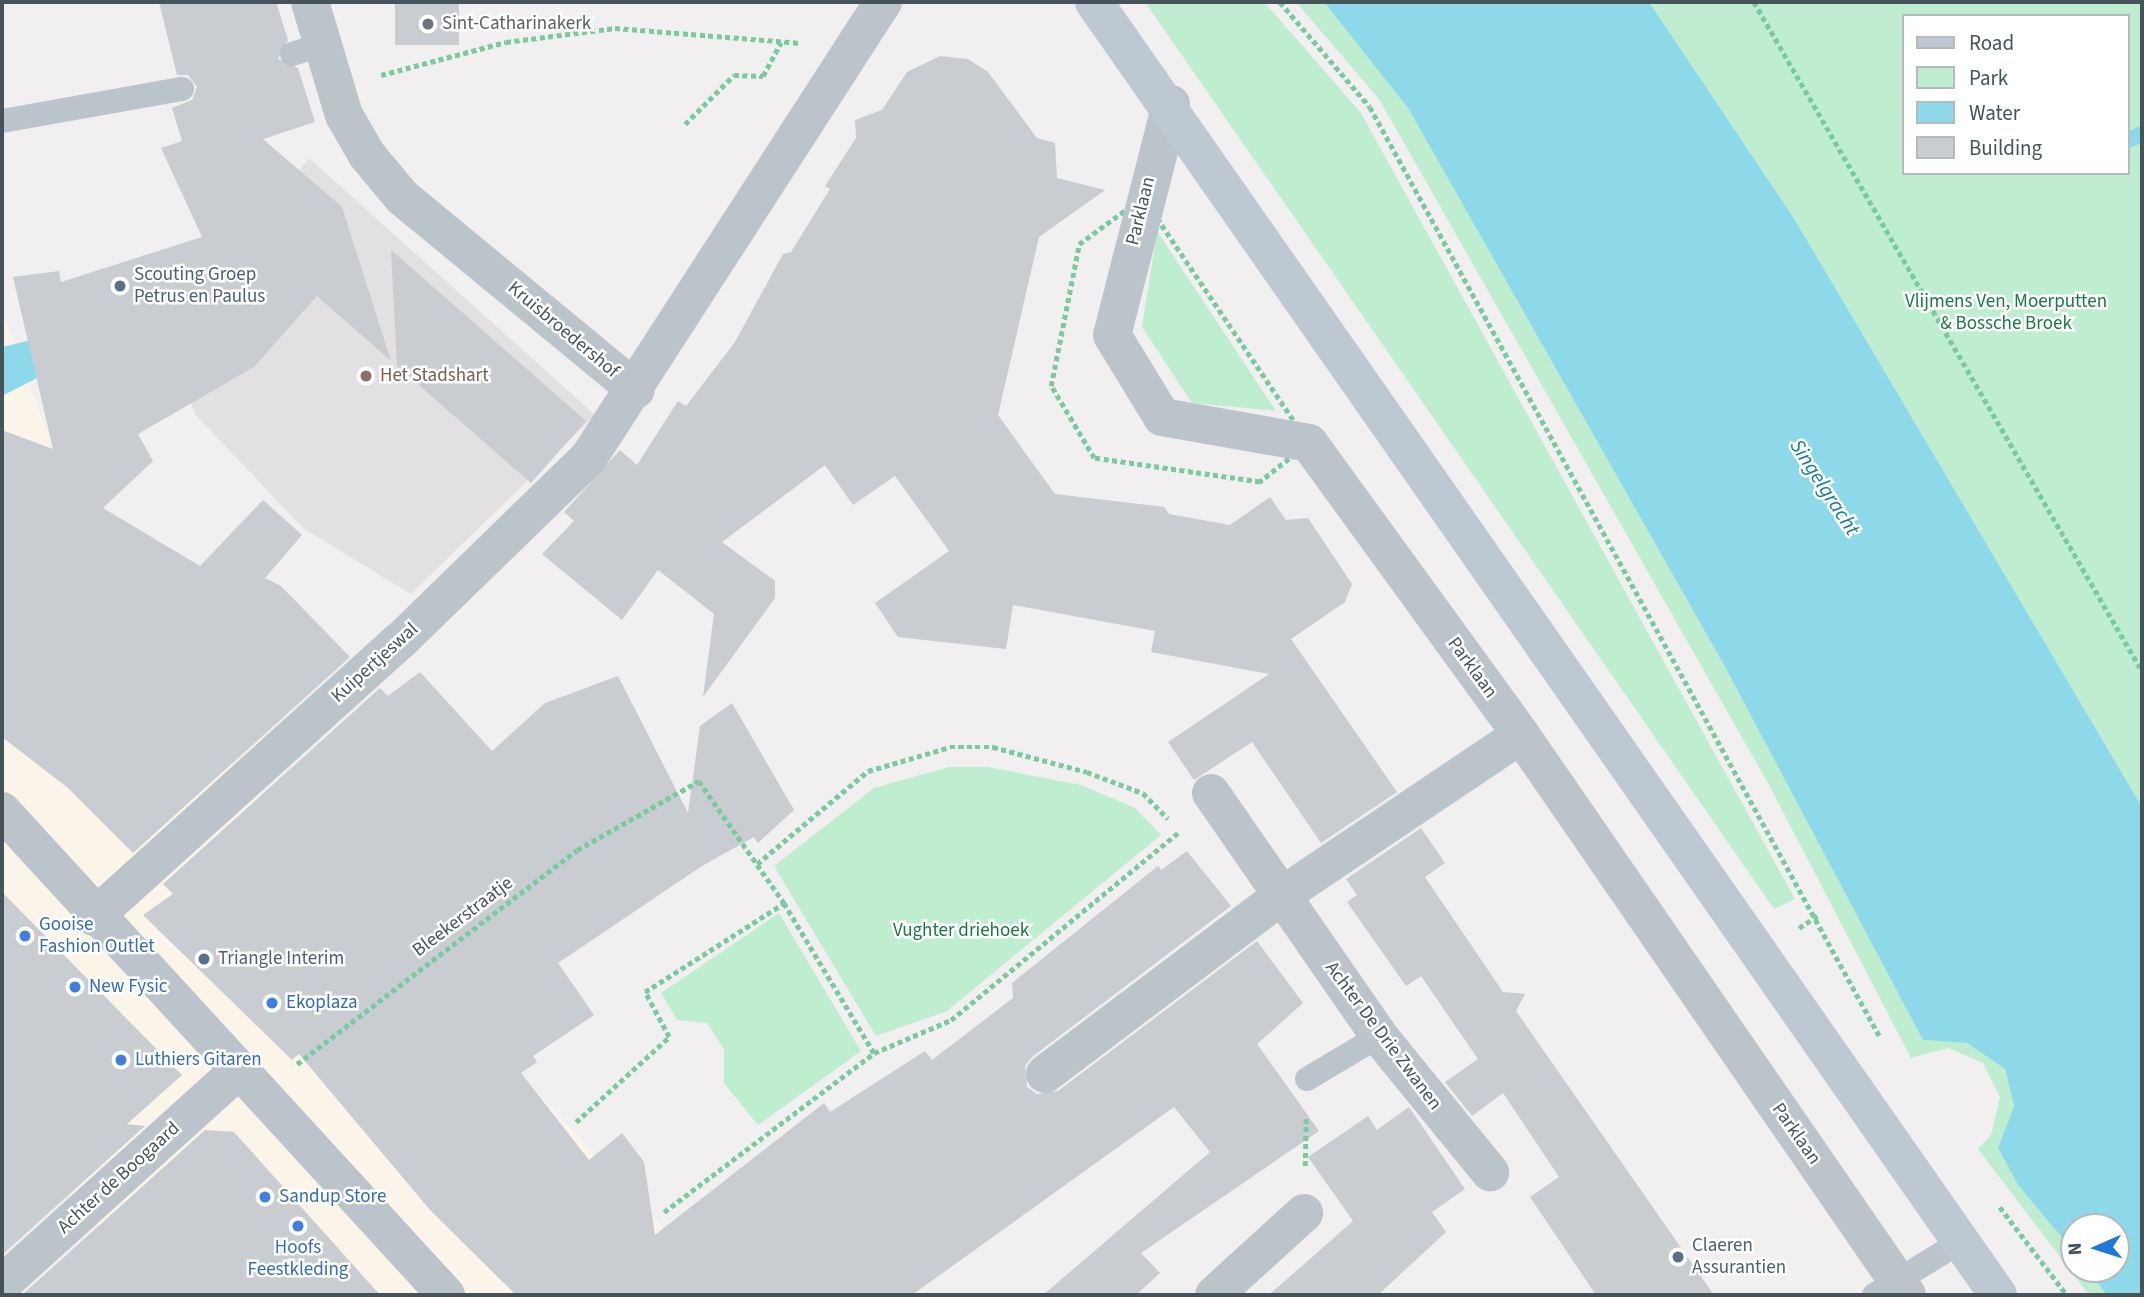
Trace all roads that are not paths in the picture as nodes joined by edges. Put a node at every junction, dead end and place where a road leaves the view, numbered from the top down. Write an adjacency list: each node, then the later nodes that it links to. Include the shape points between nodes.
1 (310, 2): 7 (street, Kruisbroedershof, via 306,50 344,115 402,197)
2 (883, 2): 7 (street, Kruisbroedershof)
3 (1094, 2): 5 (main road)
4 (182, 89): 6 (lane)
5 (1171, 104): 8 (street, Parklaan, via 1112,335 1162,417 1309,443); 19 (main road)
6 (2, 121)
7 (636, 390): 12 (street, Kuipertjeswal, via 589,457 504,545)
8 (1521, 735): 11 (street); 21 (street, Parklaan)
9 (1211, 793): 11 (street, Achter De Drie Zwanen)
10 (2, 811): 12 (street)
11 (1281, 896): 13 (street, Achter De Drie Zwanen); 14 (street)
12 (94, 917): 16 (street)
13 (1379, 1036): 15 (lane); 17 (street, Achter De Drie Zwanen)
14 (1045, 1074)
15 (1307, 1079)
16 (247, 1083): 20 (street, Achter de Boogaard); 22 (street)
17 (1490, 1172)
18 (1304, 1213): 23 (street)
19 (1960, 1242): 21 (lane); 24 (main road)
20 (2, 1284)
21 (1892, 1290)
22 (446, 1295)
23 (1214, 1295)
24 (1998, 1295)

